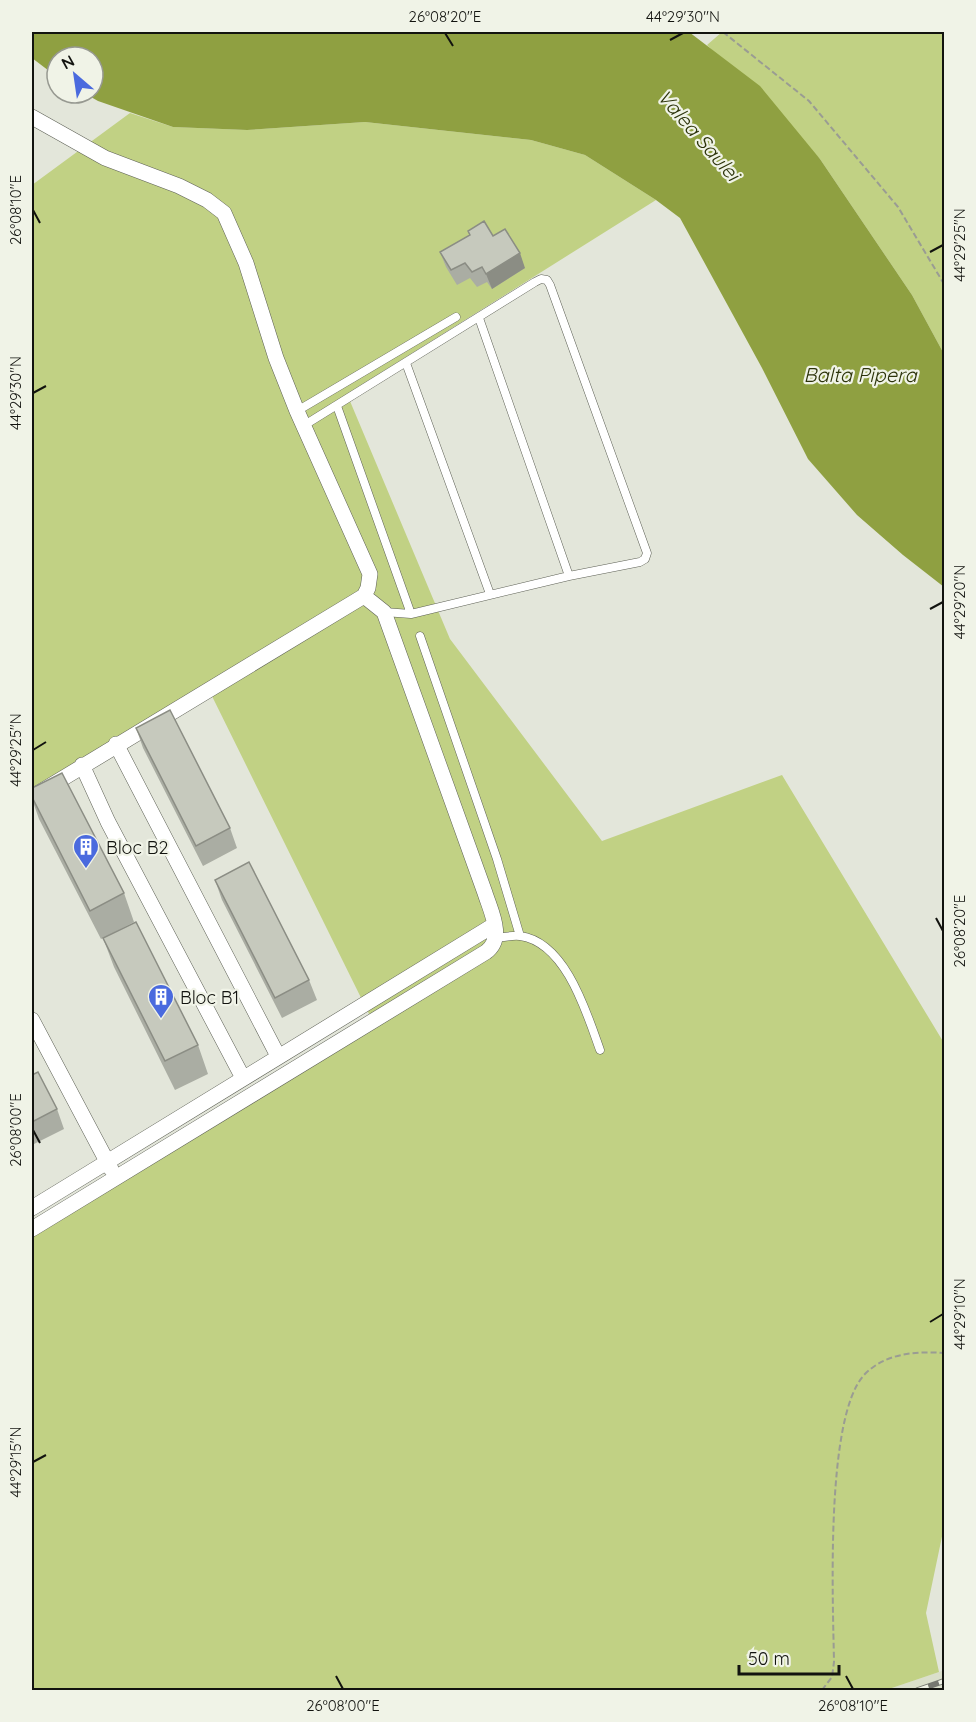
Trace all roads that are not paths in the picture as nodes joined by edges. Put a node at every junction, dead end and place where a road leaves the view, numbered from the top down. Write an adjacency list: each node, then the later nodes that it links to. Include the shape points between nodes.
1 (32, 117): 6 (street, via 105,158 207,200 224,213 246,263)
2 (456, 317): 6 (lane)
3 (479, 318): 4 (lane); 8 (lane); 8 (lane, via 535,282 547,280 647,553 640,562)
4 (406, 363): 5 (lane); 9 (lane)
5 (336, 406): 7 (lane); 12 (lane)
6 (297, 411): 7 (street)
7 (303, 426): 10 (street, via 368,570)
8 (569, 576): 9 (lane)
9 (490, 594): 12 (lane)
10 (364, 596): 11 (street); 14 (street)
11 (384, 612): 12 (lane); 17 (street)
12 (411, 614)
13 (420, 636): 18 (lane)
14 (116, 744): 15 (street); 21 (street)
15 (82, 765): 16 (street); 22 (street)
16 (32, 797)
17 (495, 931): 18 (lane); 21 (street); 24 (street, via 491,948 486,952)
18 (520, 936): 20 (lane, via 540,944 571,978)
19 (32, 1020): 23 (street)
20 (600, 1050)
21 (278, 1056): 22 (street)
22 (243, 1078): 23 (street)
23 (107, 1161): 24 (street); 25 (street)
24 (115, 1177): 27 (street)
25 (50, 1196): 26 (street); 27 (street)
26 (32, 1208)
27 (59, 1212): 28 (street)
28 (32, 1229)

